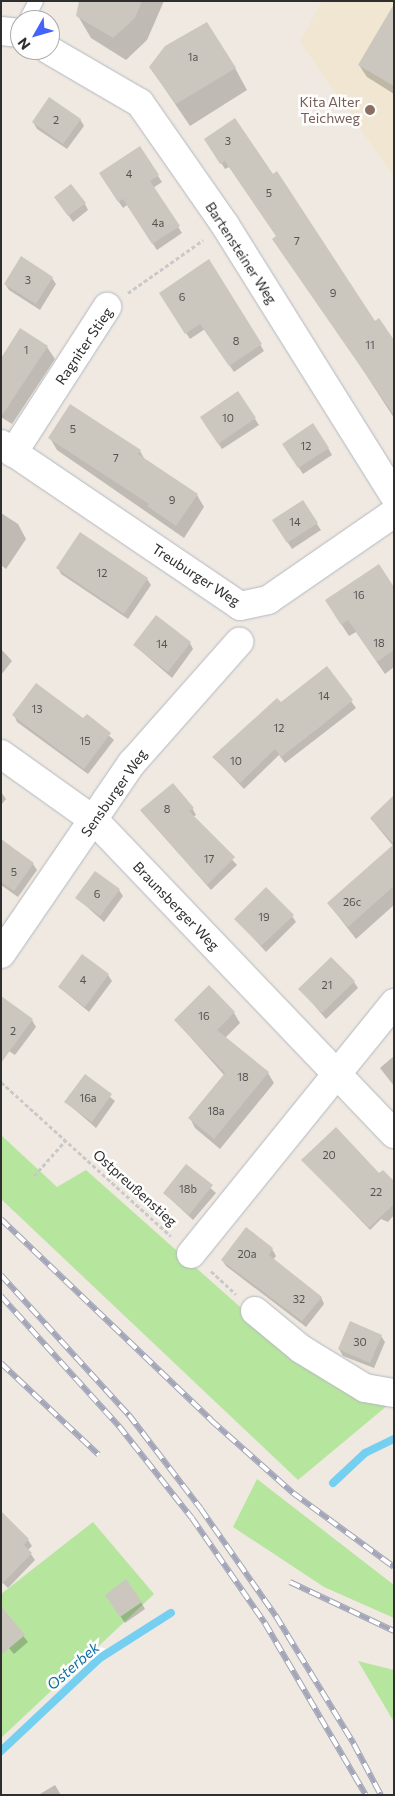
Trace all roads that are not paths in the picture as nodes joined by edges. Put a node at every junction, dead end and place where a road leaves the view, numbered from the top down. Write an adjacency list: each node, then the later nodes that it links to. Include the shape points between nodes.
1 (60, 56): 4 (street, Bartensteiner Weg, via 140,103 225,225)
2 (107, 308): 3 (street, Ragniter Stieg)
3 (7, 448): 5 (street, Treuburger Weg, via 240,606 268,600)
4 (394, 495)
5 (394, 513)
6 (239, 642): 8 (street, Sensburger Weg, via 132,763)
7 (1, 754): 8 (street, Braunsberger Weg)
8 (95, 821): 9 (street, Sensburger Weg); 11 (street, Braunsberger Weg)
9 (1, 954)
10 (394, 1003): 11 (street)
11 (337, 1072): 12 (street, Braunsberger Weg); 13 (street)
12 (394, 1134)
13 (191, 1254)
14 (255, 1311): 15 (street, via 301,1349 364,1388)
15 (394, 1393)

